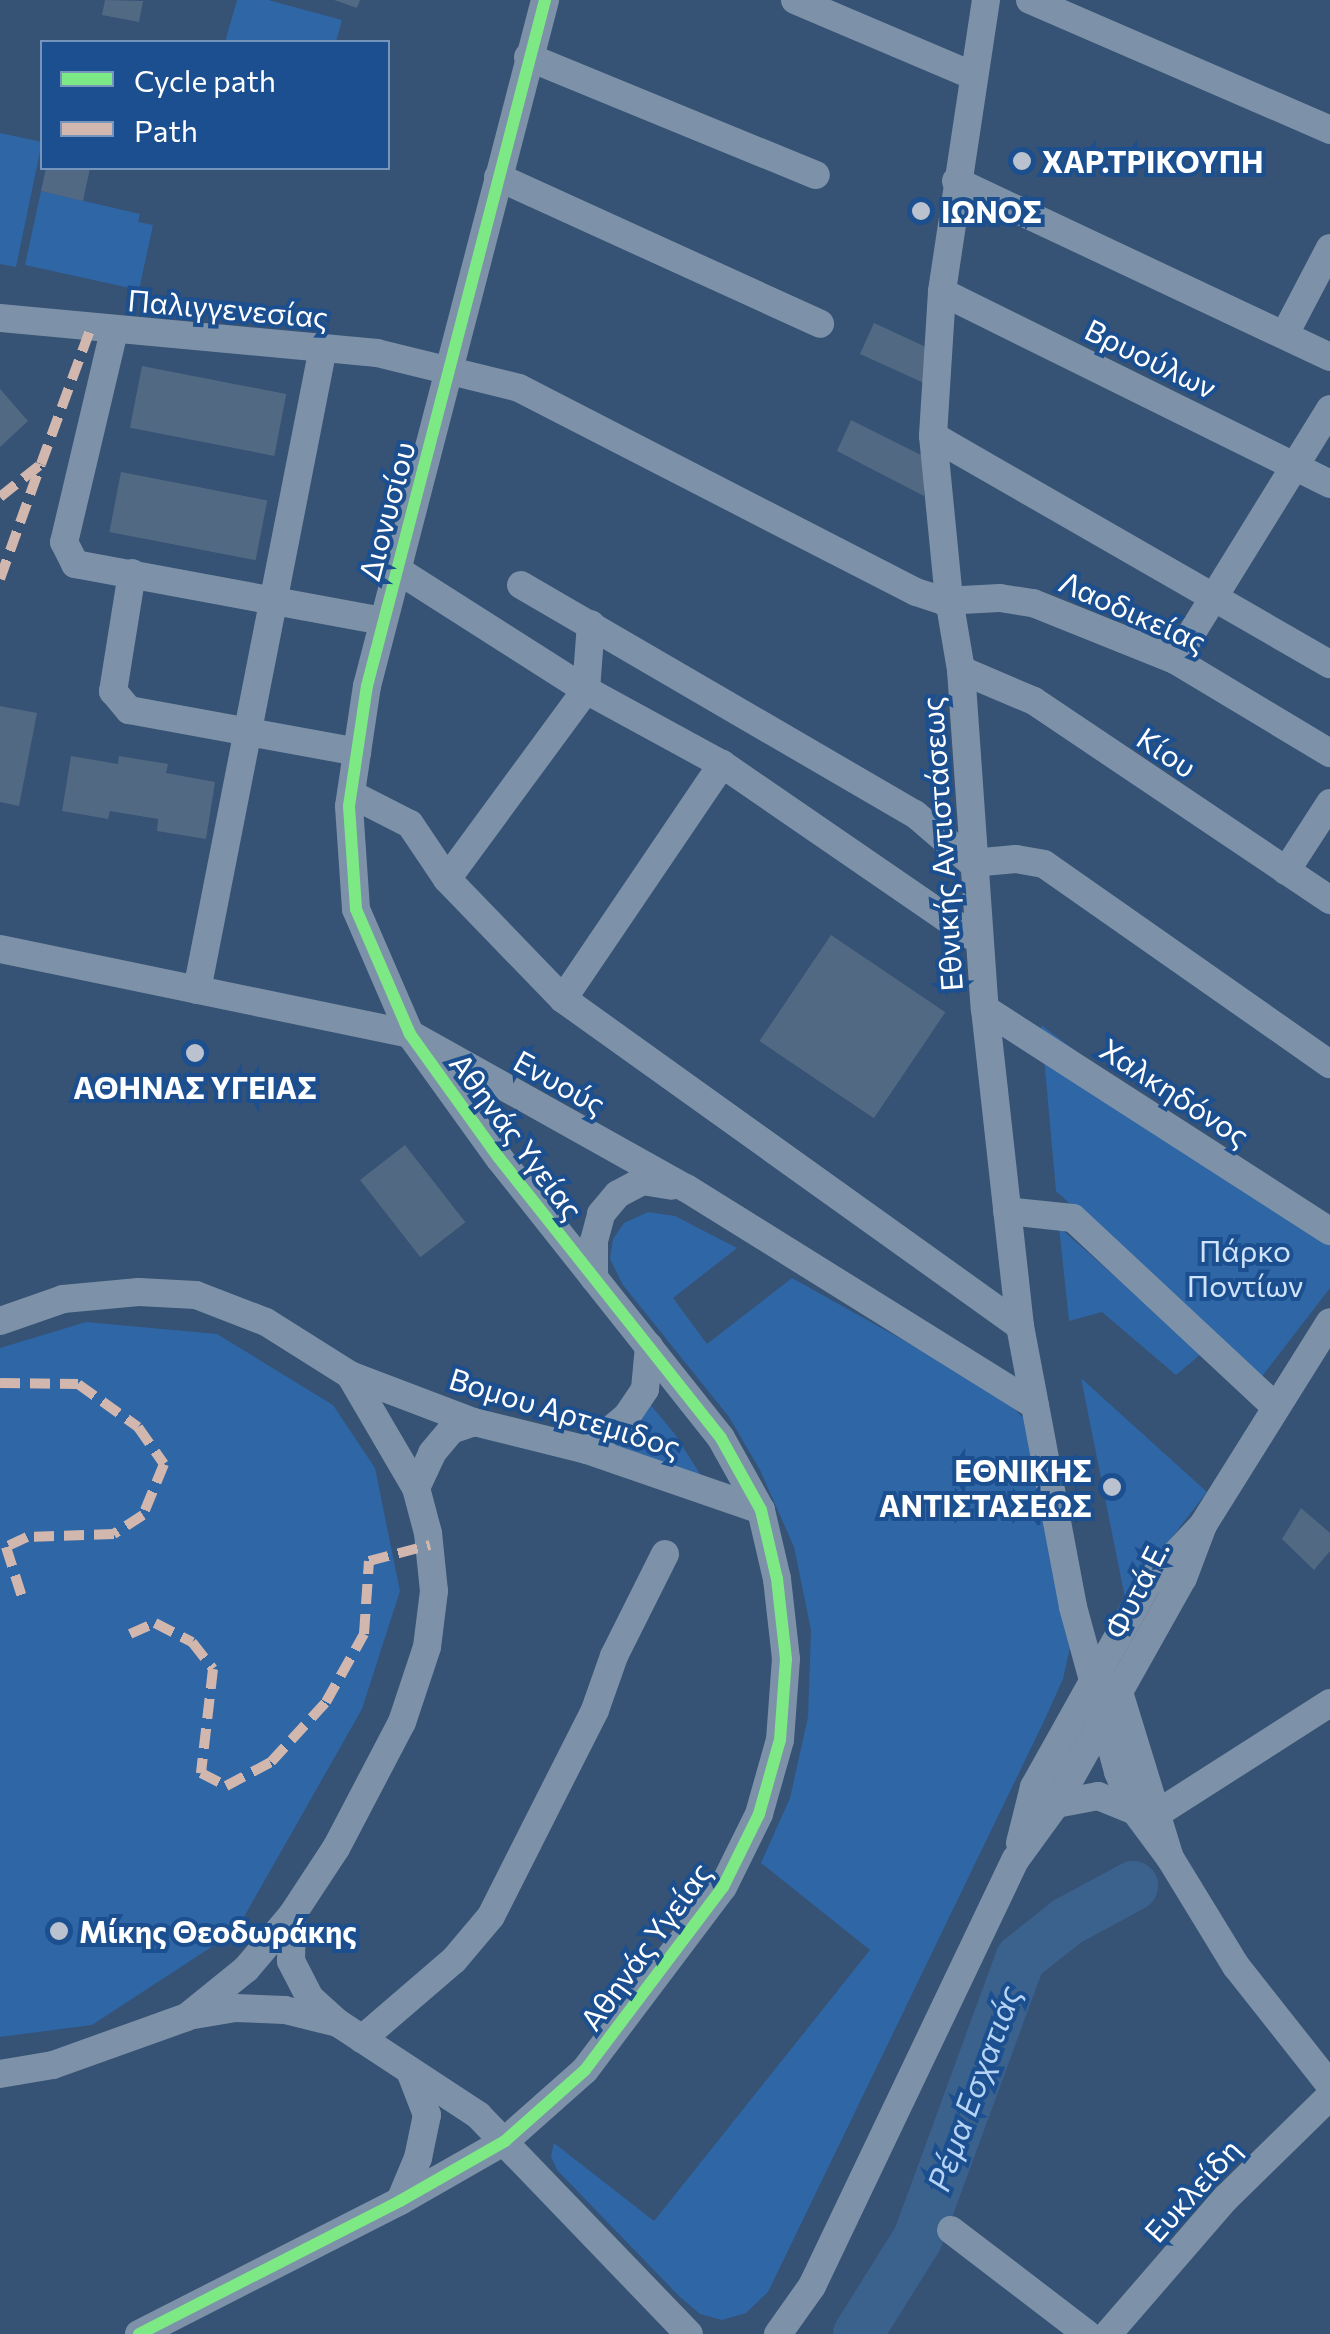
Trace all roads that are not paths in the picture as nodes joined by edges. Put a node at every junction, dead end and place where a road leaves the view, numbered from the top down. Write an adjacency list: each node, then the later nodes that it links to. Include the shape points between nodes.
1 (545, 0): 5 (street, Διονυσίου)
2 (795, 0): 6 (street)
3 (986, 0): 6 (street, Εθνικής Αντιστάσεως)
4 (1030, 0): 7 (street)
5 (528, 57): 8 (street); 9 (street, Διονυσίου)
6 (974, 76): 10 (street, Εθνικής Αντιστάσεως)
7 (1330, 130)
8 (816, 174)
9 (498, 177): 14 (street); 19 (street, Διονυσίου)
10 (956, 180): 12 (street, Εθνικής Αντιστάσεως); 16 (street)
11 (1330, 248): 16 (street)
12 (942, 292): 21 (street, Εθνικής Αντιστάσεως); 22 (street, Βρυούλων)
13 (0, 318): 15 (street, Παλιγγενεσίας)
14 (820, 324)
15 (114, 331): 17 (street, Παλιγγενεσίας); 25 (street, via 64,542 75,564)
16 (1286, 334): 18 (street)
17 (323, 348): 19 (street, Παλιγγενεσίας); 29 (street)
18 (1330, 357)
19 (448, 370): 24 (street, Διονυσίου); 28 (street, Παλιγγενεσίας, via 519,388 916,592)
20 (1330, 410): 22 (street)
21 (933, 436): 27 (street); 28 (street, Εθνικής Αντιστάσεως)
22 (1296, 464): 23 (street, Βρυούλων); 27 (street)
23 (1330, 484)
24 (396, 569): 30 (street, Διονυσίου); 35 (street)
25 (132, 573): 29 (street); 36 (street, via 113,691 118,701 129,710)
26 (521, 584): 31 (street)
27 (1216, 596): 32 (street); 33 (street)
28 (949, 599): 32 (street, Λαοδικείας, via 1033,604); 34 (street, Εθνικής Αντιστάσεως)
29 (274, 600): 30 (street); 36 (street)
30 (383, 621): 37 (street, Διονυσίου)
31 (591, 624): 35 (street); 42 (street, via 915,814)
32 (1174, 660): 38 (street, Λαοδικείας)
33 (1330, 664)
34 (962, 670): 42 (street, Εθνικής Αντιστάσεως); 43 (street, Κίου, via 1034,702)
35 (586, 690): 39 (street); 44 (street)
36 (247, 730): 37 (street); 48 (street)
37 (357, 752): 40 (street, Διονυσίου)
38 (1330, 753)
39 (722, 764): 46 (street); 49 (street)
40 (351, 794): 44 (street, via 410,824); 51 (street, Διονυσίου, via 356,909)
41 (1330, 802): 43 (street)
42 (972, 863): 46 (street, Εθνικής Αντιστάσεως); 52 (street, via 1044,864)
43 (1286, 870): 45 (street, Κίου)
44 (447, 879): 49 (street)
45 (1330, 900)
46 (978, 940): 50 (street, Εθνικής Αντιστάσεως)
47 (0, 949): 48 (street, Ενυούς)
48 (197, 990): 51 (street, Ενυούς)
49 (563, 999): 59 (street)
50 (984, 1009): 54 (street, Εθνικής Αντιστάσεως); 55 (street, Χαλκηδόνος)
51 (410, 1034): 53 (street, Ενυούς); 56 (street, Αθηνάς Υγείας)
52 (1330, 1064)
53 (686, 1188): 56 (street, via 642,1182 618,1194 594,1240); 62 (street, Ενυούς)
54 (1006, 1210): 59 (street, Εθνικής Αντιστάσεως); 63 (street, via 1073,1218)
55 (1330, 1231)
56 (594, 1278): 60 (street, Αθηνάς Υγείας)
57 (0, 1320): 61 (street, Βομου Αρτεμιδος, via 63,1300 139,1292 196,1295 266,1322)
58 (1330, 1322): 63 (street)
59 (1020, 1326): 62 (street, Εθνικής Αντιστάσεως)
60 (649, 1346): 65 (street, via 645,1389 626,1416); 67 (street, Αθηνάς Υγείας, via 720,1438)
61 (350, 1375): 64 (street, Βομου Αρτεμιδος); 66 (street)
62 (1035, 1405): 70 (street, Εθνικής Αντιστάσεως, via 1072,1607)
63 (1276, 1407): 68 (street)
64 (474, 1422): 65 (street, Βομου Αρτεμιδος); 66 (street, via 451,1430)
65 (586, 1450): 67 (street, Βομου Αρτεμιδος)
66 (416, 1488): 77 (street, via 434,1591 428,1647 402,1722 336,1848)
67 (760, 1510): 85 (street, Αθηνάς Υγείας, via 778,1579 786,1658 780,1740 758,1814 723,1887 585,2070)
68 (1203, 1524): 70 (street, Φυτά Ε., via 1148,1583); 71 (street, Φυτά Ε., via 1183,1578)
69 (665, 1554): 80 (street, via 491,1916 454,1960)
70 (1093, 1678): 71 (street); 73 (street, Εθνικής Αντιστάσεως); 76 (street, Φυτά Ε., via 1034,1787)
71 (1119, 1692): 73 (street, Φυτά Ε.); 75 (street, Εθνικής Αντιστάσεως)
72 (1330, 1704): 75 (street)
73 (1102, 1722): 74 (street, Φυτά Ε.); 75 (street, Εθνικής Αντιστάσεως)
74 (1056, 1804): 75 (street, via 1098,1796); 76 (street, Φυτά Ε.)
75 (1146, 1812): 83 (street, Εθνικής Αντιστάσεως, via 1236,1966)
76 (1016, 1858): 90 (street, Φυτά Ε., via 812,2286)
77 (292, 1915): 78 (street, via 246,1968); 79 (street, via 290,1961 310,1998)
78 (188, 2017): 79 (street, via 235,2008 285,2010); 82 (street, via 53,2065)
79 (338, 2024): 80 (street)
80 (362, 2039): 81 (street)
81 (410, 2070): 85 (street); 86 (street, via 427,2115)
82 (0, 2074)
83 (1330, 2086)
84 (1330, 2096): 92 (street, Ευκλείδη, via 1226,2198)
85 (505, 2141): 86 (street, Αθηνάς Υγείας); 89 (street)
86 (400, 2201): 88 (street, Αθηνάς Υγείας)
87 (951, 2230): 91 (street)
88 (139, 2334)
89 (690, 2334)
90 (778, 2334)
91 (1088, 2334)
92 (1108, 2334)

